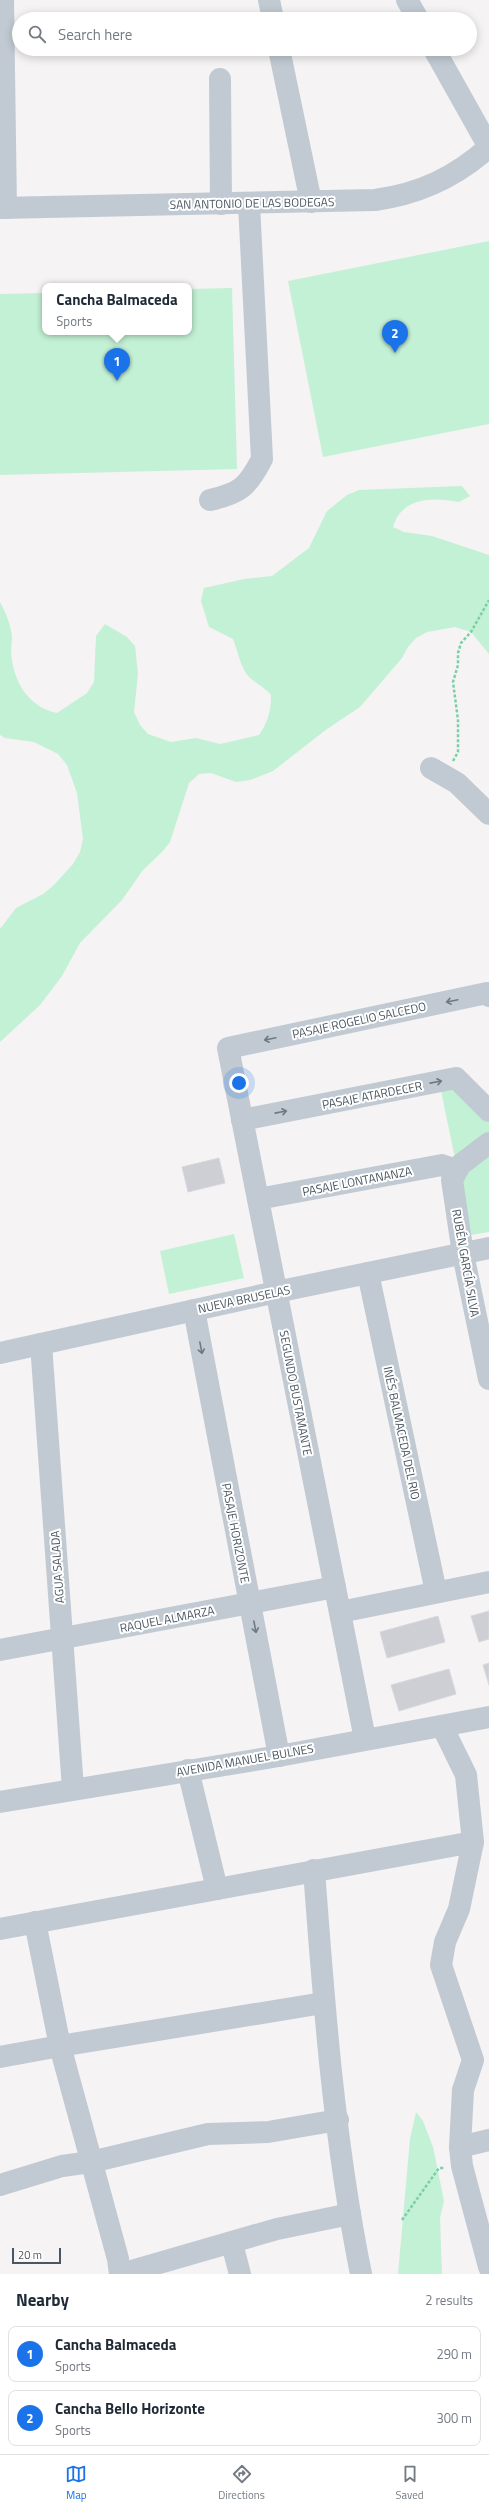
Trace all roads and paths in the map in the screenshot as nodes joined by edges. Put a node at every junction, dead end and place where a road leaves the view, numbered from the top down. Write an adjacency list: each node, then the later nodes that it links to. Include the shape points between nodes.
1 (3, 0): 13 (street)
2 (269, 0): 4 (street)
3 (407, 0): 5 (street)
4 (272, 12)
5 (414, 12)
6 (280, 56): 10 (street)
7 (438, 56): 9 (street)
8 (220, 79): 11 (street)
9 (489, 147): 10 (street, SAN ANTONIO DE LAS BODEGAS, via 460,171 409,194 375,200)
10 (311, 202): 12 (street, SAN ANTONIO DE LAS BODEGAS)
11 (221, 204): 12 (street, SAN ANTONIO DE LAS BODEGAS); 13 (street, SAN ANTONIO DE LAS BODEGAS)
12 (249, 204): 14 (street, via 262,459 249,482 231,495)
13 (3, 208)
14 (210, 500)
15 (489, 600): 16 (path, via 471,632 461,643 458,653 458,665 453,682 458,720 458,752)
16 (438, 771): 17 (street, via 467,791)
17 (489, 814)
18 (489, 996): 19 (street, PASAJE ROGELIO SALCEDO, one-way to 19, via 487,993)
19 (228, 1048): 21 (street, SEGUNDO BUSTAMANTE)
20 (489, 1111): 21 (street, PASAJE ATARDECER, one-way to 20, via 456,1078)
21 (242, 1120): 24 (street, SEGUNDO BUSTAMANTE)
22 (489, 1143): 23 (street)
23 (456, 1170): 24 (street, PASAJE LONTANANZA, via 442,1165); 26 (street, RUBÉN GARCÍA SILVA, via 452,1180)
24 (258, 1199): 28 (street, SEGUNDO BUSTAMANTE)
25 (489, 1248): 26 (street, NUEVA BRUSELAS)
26 (463, 1254): 27 (street, NUEVA BRUSELAS); 32 (street, RUBÉN GARCÍA SILVA)
27 (368, 1273): 28 (street, NUEVA BRUSELAS); 35 (street, INÉS BALMACEDA DEL RIO)
28 (276, 1292): 29 (street, NUEVA BRUSELAS); 34 (street, SEGUNDO BUSTAMANTE)
29 (194, 1310): 30 (street, NUEVA BRUSELAS); 36 (street, PASAJE HORIZONTE, one-way to 36)
30 (41, 1344): 31 (street, NUEVA BRUSELAS); 38 (street, AGUA SALADA)
31 (0, 1353)
32 (489, 1379)
33 (489, 1582): 35 (street)
34 (335, 1588): 36 (street, RAQUEL ALMARZA); 37 (street, SEGUNDO BUSTAMANTE)
35 (436, 1592): 37 (street)
36 (250, 1604): 38 (street, RAQUEL ALMARZA); 43 (street, PASAJE HORIZONTE, one-way to 43)
37 (340, 1612): 42 (street, SEGUNDO BUSTAMANTE)
38 (62, 1639): 39 (street, RAQUEL ALMARZA); 45 (street, AGUA SALADA)
39 (0, 1650)
40 (489, 1717): 41 (street, AVENIDA MANUEL BULNES)
41 (442, 1726): 42 (street, AVENIDA MANUEL BULNES); 47 (street, via 466,1776)
42 (365, 1739): 43 (street, AVENIDA MANUEL BULNES)
43 (280, 1756): 44 (street, AVENIDA MANUEL BULNES)
44 (188, 1770): 45 (street, AVENIDA MANUEL BULNES); 49 (street)
45 (73, 1789): 46 (street, AVENIDA MANUEL BULNES)
46 (0, 1802)
47 (473, 1842): 48 (street); 57 (street, via 459,1909 445,1942 441,1965 473,2060 462,2097)
48 (314, 1870): 49 (street); 52 (street)
49 (217, 1889): 50 (street)
50 (35, 1922): 51 (street); 53 (street)
51 (0, 1929)
52 (324, 2004): 53 (street); 55 (street)
53 (60, 2046): 54 (street); 58 (street)
54 (0, 2057)
55 (338, 2120): 58 (street, via 268,2132 208,2134); 60 (street)
56 (489, 2140): 57 (street)
57 (461, 2156): 61 (path, via 439,2168); 62 (street)
58 (90, 2162): 59 (street, via 62,2166); 65 (street)
59 (0, 2185)
60 (350, 2214): 63 (street, via 306,2221); 67 (street)
61 (402, 2220)
62 (484, 2232): 64 (street)
63 (232, 2244): 65 (street); 66 (street)
64 (489, 2267)
65 (120, 2274)
66 (240, 2274)
67 (361, 2274)

